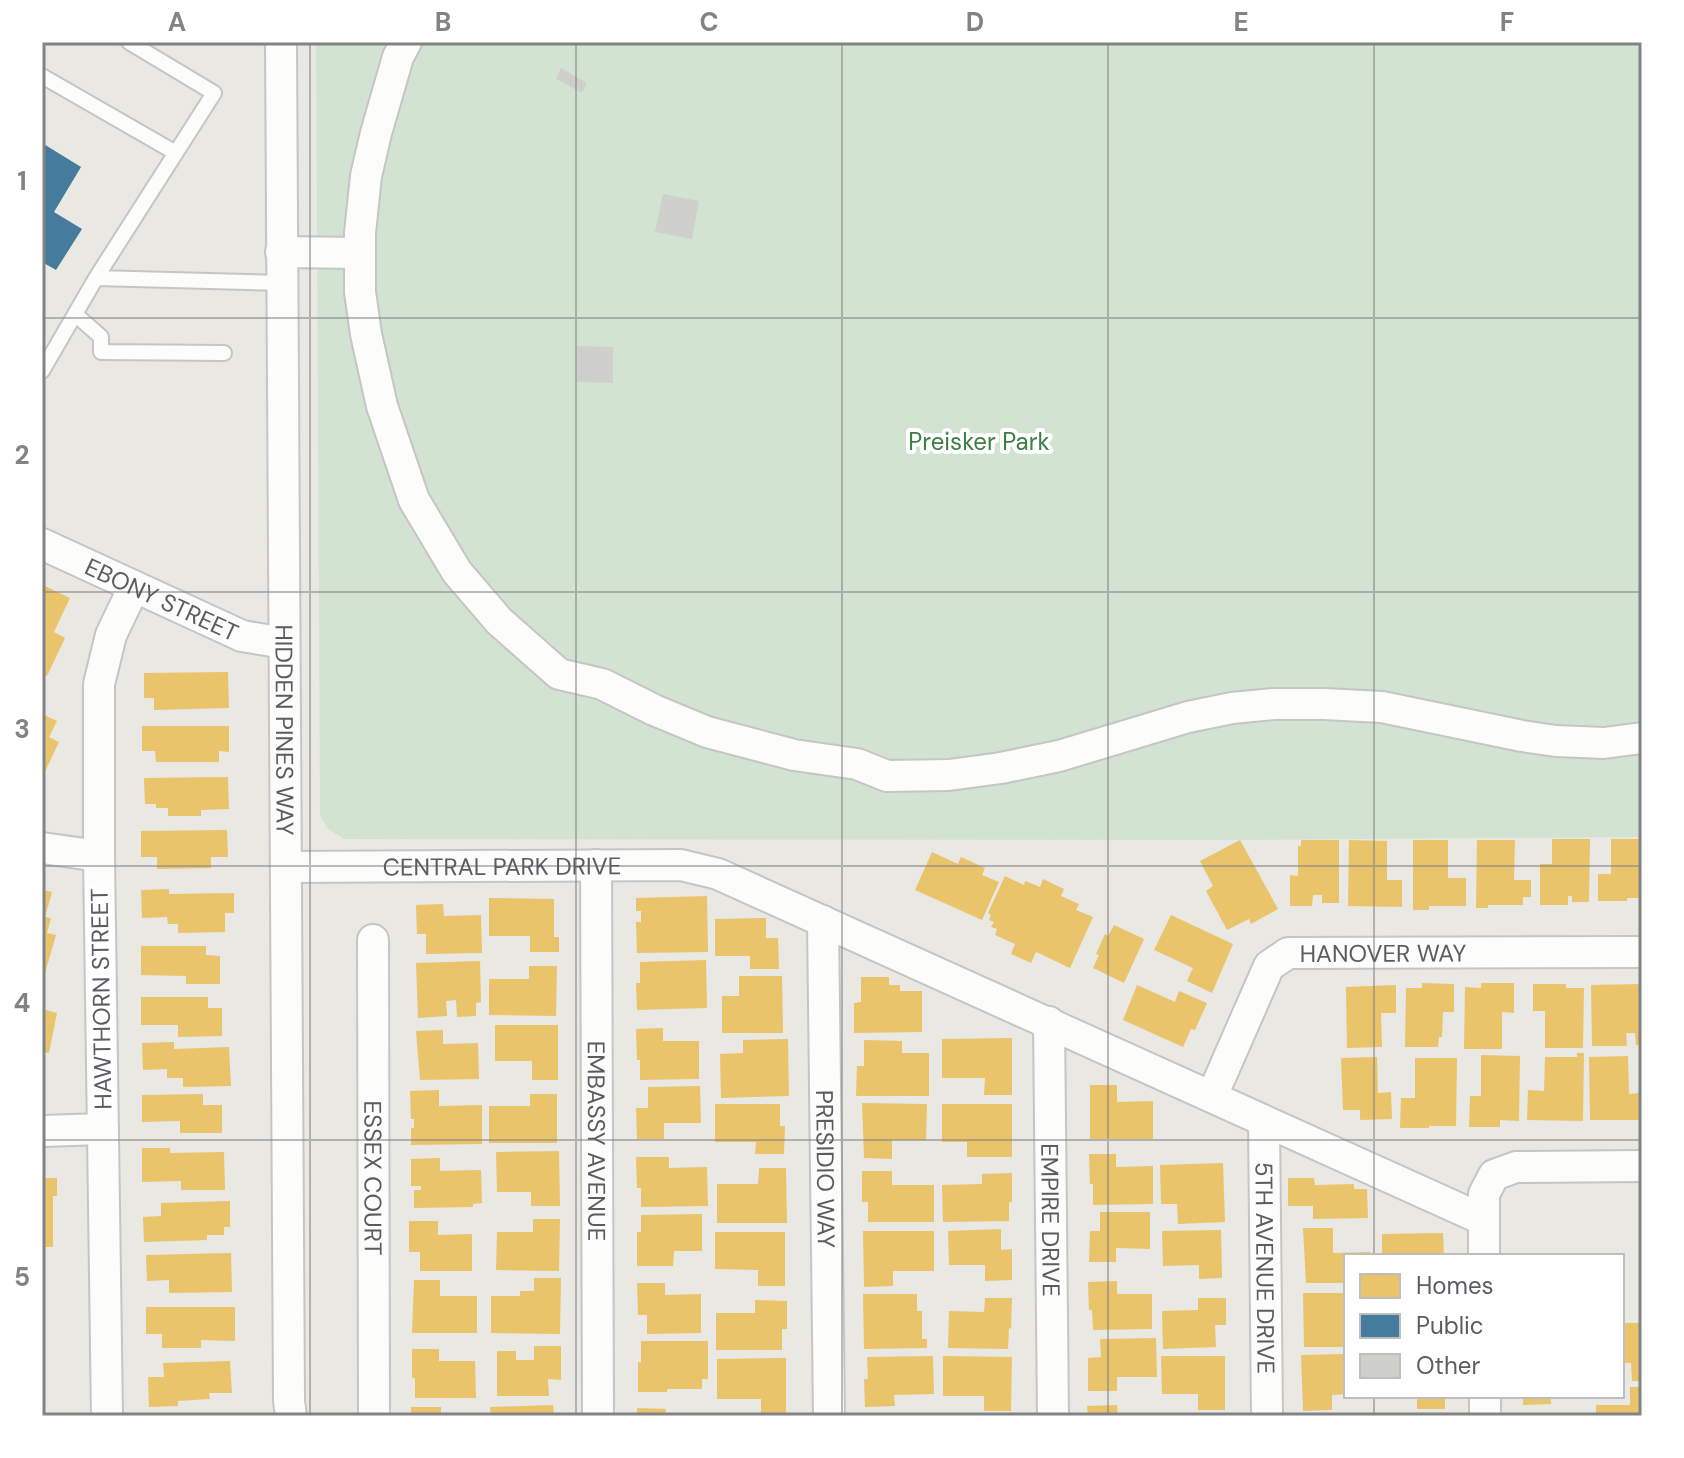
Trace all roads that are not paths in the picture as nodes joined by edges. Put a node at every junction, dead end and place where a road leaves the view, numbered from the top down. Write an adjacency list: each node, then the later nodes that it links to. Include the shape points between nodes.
1 (129, 42): 5 (lane, via 214,93)
2 (281, 42): 6 (street, HIDDEN PINES WAY)
3 (406, 42): 7 (street, via 366,176)
4 (42, 76): 5 (lane)
5 (176, 153): 8 (lane)
6 (281, 252): 7 (street); 9 (street, HIDDEN PINES WAY)
7 (360, 253): 16 (street, via 366,334 382,406 414,500 457,572 499,621 559,674 602,684 707,732 794,755 857,764 887,776 1001,768 1188,717 1274,704 1382,707 1556,741)
8 (96, 278): 9 (lane); 10 (lane)
9 (282, 283): 15 (street, HIDDEN PINES WAY)
10 (75, 314): 11 (lane, via 101,337 101,352); 12 (lane)
11 (224, 353)
12 (42, 371)
13 (42, 544): 14 (street, EBONY STREET)
14 (134, 587): 15 (street, EBONY STREET, via 242,636); 18 (street, HAWTHORN STREET, via 111,635 99,684)
15 (284, 643): 20 (street, HIDDEN PINES WAY)
16 (1642, 738)
17 (42, 848): 18 (street)
18 (99, 856): 27 (street, HAWTHORN STREET)
19 (596, 865): 20 (street, CENTRAL PARK DRIVE); 21 (street, CENTRAL PARK DRIVE, via 681,865 718,874); 35 (street, EMBASSY AVENUE)
20 (286, 867): 33 (street, HIDDEN PINES WAY)
21 (823, 921): 24 (street, CENTRAL PARK DRIVE); 36 (street, PRESIDIO WAY)
22 (373, 940): 34 (street, ESSEX COURT)
23 (1642, 952): 25 (street, HANOVER WAY, via 1288,953 1269,966)
24 (1049, 1022): 25 (street, CENTRAL PARK DRIVE); 37 (street, EMPIRE DRIVE)
25 (1212, 1096): 26 (street, CENTRAL PARK DRIVE)
26 (1264, 1122): 30 (street, CENTRAL PARK DRIVE); 38 (street, 5TH AVENUE DRIVE)
27 (103, 1129): 28 (street); 32 (street, HAWTHORN STREET)
28 (42, 1131)
29 (1642, 1166): 30 (street, via 1516,1167 1494,1175 1484,1194)
30 (1484, 1220): 31 (street)
31 (1484, 1254)
32 (107, 1416)
33 (291, 1416)
34 (374, 1416)
35 (598, 1416)
36 (829, 1416)
37 (1053, 1416)
38 (1267, 1416)

